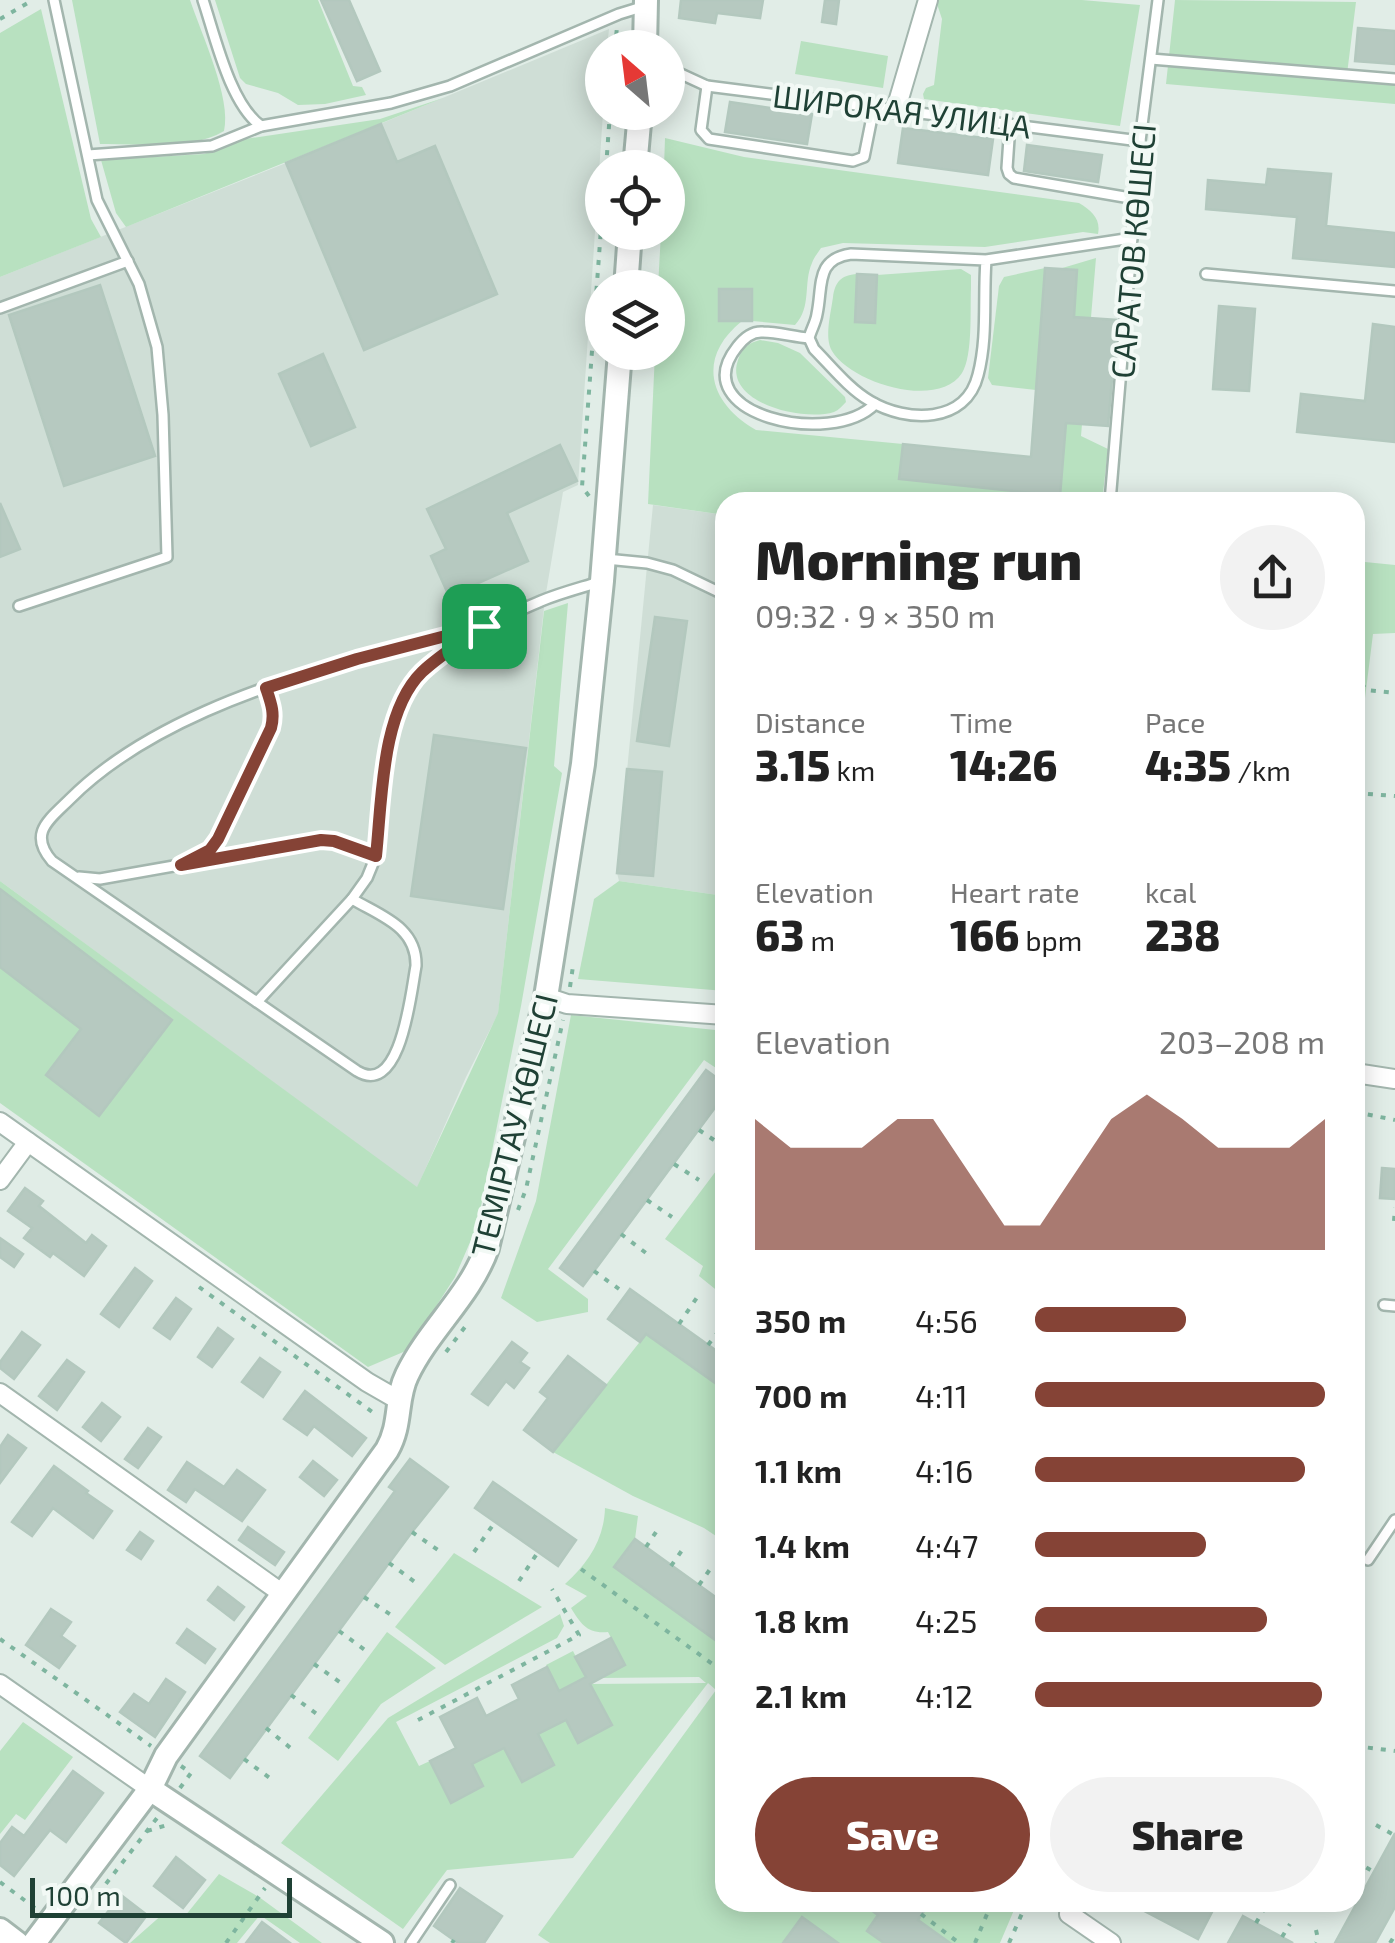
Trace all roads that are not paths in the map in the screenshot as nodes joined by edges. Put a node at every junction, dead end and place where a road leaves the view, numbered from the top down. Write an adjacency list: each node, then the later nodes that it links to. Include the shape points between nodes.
1 (54, 0): 16 (lane)
2 (203, 0): 14 (lane, via 233,87)
3 (928, 0): 12 (street)
4 (1158, 0): 7 (lane, САРАТОВ КӨШЕСІ)
5 (646, 3): 6 (street); 14 (lane, via 450,86)
6 (645, 30)
7 (1151, 59): 9 (lane); 15 (lane, САРАТОВ КӨШЕСІ)
8 (685, 76): 10 (lane, ШИРОКАЯ УЛИЦА)
9 (1395, 79)
10 (707, 86): 11 (lane, ШИРОКАЯ УЛИЦА); 11 (lane, via 700,130 709,139 853,161 864,157)
11 (874, 106): 12 (lane, ШИРОКАЯ УЛИЦА)
12 (896, 109): 13 (lane, ШИРОКАЯ УЛИЦА)
13 (1010, 124): 15 (lane, ШИРОКАЯ УЛИЦА); 17 (lane, via 1007,168 1014,178)
14 (260, 126): 16 (lane, via 212,146)
15 (1140, 140): 17 (lane, САРАТОВ КӨШЕСІ)
16 (88, 155): 20 (lane, via 102,212)
17 (1136, 199): 18 (lane, САРАТОВ КӨШЕСІ)
18 (1132, 238): 19 (lane); 27 (lane, САРАТОВ КӨШЕСІ)
19 (986, 260): 24 (lane, via 839,256 826,265); 26 (lane, via 984,340 972,394 960,406 928,416)
20 (128, 261): 23 (lane); 30 (lane, via 157,347 167,557)
21 (1206, 274): 22 (lane)
22 (1395, 291)
23 (0, 308)
24 (809, 338): 26 (lane); 26 (lane, via 763,332 742,340 724,372 726,386 751,410 795,424 852,420)
25 (619, 370): 28 (street, ТЕМІРТАУ КӨШЕСІ)
26 (875, 404)
27 (1111, 492)
28 (602, 570): 29 (lane, via 647,562); 31 (lane); 37 (street, ТЕМІРТАУ КӨШЕСІ, via 583,764)
29 (715, 590)
30 (19, 606)
31 (484, 626): 32 (lane); 33 (lane, via 405,693 389,741)
32 (266, 688): 34 (lane, via 271,728 218,839); 35 (lane, via 179,724 87,783 41,832 44,851)
33 (376, 856): 34 (lane, via 321,840); 36 (lane)
34 (181, 865): 35 (lane, via 91,880)
35 (72, 875): 38 (lane)
36 (352, 898): 38 (lane); 38 (lane, via 402,930 416,953 392,1062 364,1076)
37 (546, 997): 39 (street); 46 (street, ТЕМІРТАУ КӨШЕСІ, via 487,1248 473,1281 410,1369)
38 (257, 1002)
39 (715, 1013)
40 (1365, 1074): 41 (street)
41 (1395, 1079)
42 (0, 1122): 43 (street)
43 (28, 1142): 44 (street); 46 (street)
44 (0, 1180)
45 (0, 1393): 49 (street)
46 (400, 1402): 49 (street, ТЕМІРТАУ КӨШЕСІ, via 387,1450)
47 (1395, 1520): 48 (lane)
48 (1368, 1560)
49 (283, 1594): 51 (street, ТЕМІРТАУ КӨШЕСІ, via 166,1756)
50 (0, 1684): 51 (street)
51 (150, 1789): 55 (street, ТЕМІРТАУ КӨШЕСІ); 56 (street)
52 (450, 1886): 57 (lane)
53 (1075, 1912): 58 (street)
54 (0, 1930): 55 (street)
55 (37, 1936)
56 (382, 1943)
57 (411, 1943)
58 (1112, 1943)

